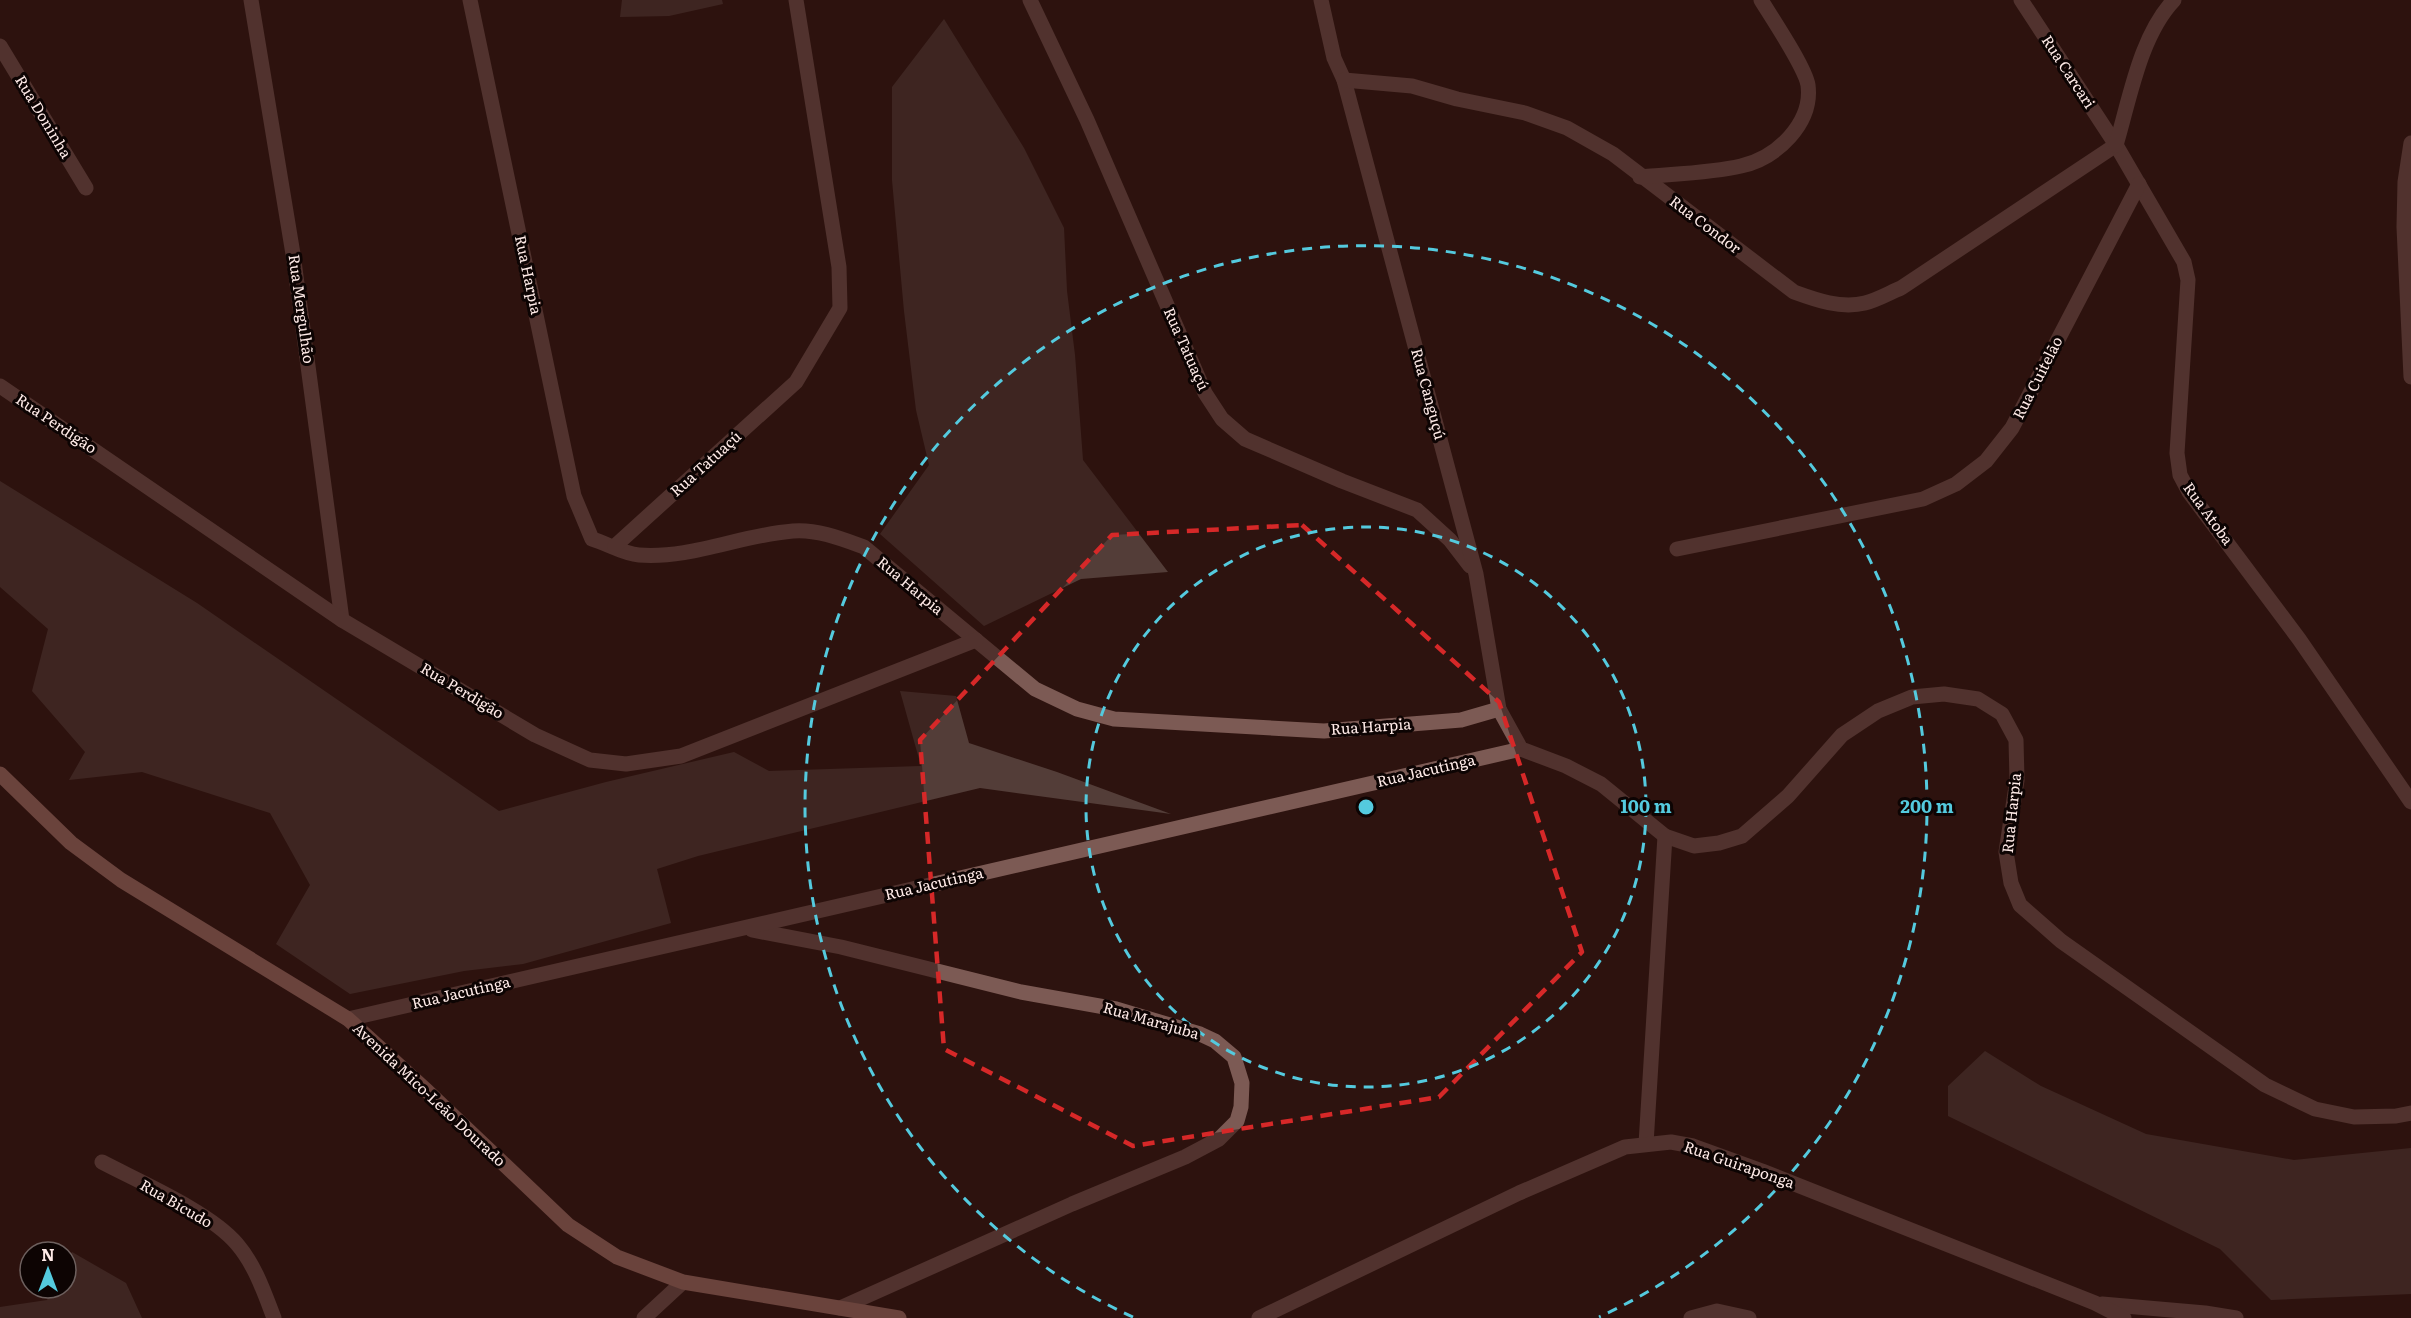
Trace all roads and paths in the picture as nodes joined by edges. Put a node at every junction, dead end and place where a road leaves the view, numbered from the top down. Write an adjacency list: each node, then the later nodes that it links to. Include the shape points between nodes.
1 (251, 0): 21 (street, Rua Mergulhão, via 293,254)
2 (470, 0): 18 (street, Rua Harpia, via 574,496 592,538)
3 (795, 0): 18 (street, Rua Tatuaçú, via 839,267 840,308 796,382)
4 (1030, 0): 20 (street, Rua Tatuaçú, via 1087,120 1205,393 1222,419 1245,439 1417,510 1450,540)
5 (1321, 0): 10 (street, via 1334,58)
6 (1761, 0): 13 (street, via 1808,83 1807,110 1793,134 1773,152 1742,166)
7 (2021, 0): 12 (street, Rua Carcari)
8 (2174, 0): 12 (street, via 2148,40)
9 (0, 46): 15 (street, Rua Doninha)
10 (1344, 80): 13 (street, Rua Condor, via 1412,86 1525,113 1567,128 1613,154); 20 (street, Rua Canguçú)
11 (2411, 142): 16 (street, via 2404,227)
12 (2116, 145): 13 (street, Rua Condor, via 1901,288 1865,303 1841,305 1794,292); 14 (street)
13 (1640, 177)
14 (2139, 184): 19 (street, Rua Cuitelão, via 2033,390 2012,428 1986,461 1956,484 1923,499); 26 (street, Rua Atoba, via 2184,262 2188,280 2177,453 2180,475)
15 (86, 188)
16 (2411, 377)
17 (0, 386): 21 (street, Rua Perdigão)
18 (615, 546): 22 (street, Rua Harpia, via 636,555 672,555 795,531 833,536 864,547)
19 (1677, 549)
20 (1476, 574): 23 (street, Rua Canguçú)
21 (342, 620): 22 (street, Rua Perdigão, via 535,735 590,760 626,764 681,756)
22 (976, 640): 23 (street, Rua Harpia, via 1035,688 1077,709 1114,719 1324,731 1461,720)
23 (1499, 709): 24 (street)
24 (1521, 749): 27 (street, Rua Harpia, via 1600,784); 28 (street, Rua Jacutinga)
25 (0, 774): 29 (street, Avenida Mico-Leão Dourado, via 71,843 122,880)
26 (2411, 802)
27 (1665, 836): 30 (street, Rua Harpia, via 1694,846 1742,836 1788,796 1842,735 1878,711 1912,697 1944,694 1978,699 2002,714 2016,740 2017,780 2007,852 2011,883 2020,905 2061,941 2265,1085 2315,1109 2354,1117); 31 (street)
28 (744, 928): 29 (street, Rua Jacutinga); 35 (street, Rua Marajuba, via 841,947 1021,992 1116,1009 1200,1034 1234,1057 1242,1083 1237,1121 1219,1139)
29 (348, 1019): 33 (street, Avenida Mico-Leão Dourado, via 568,1225 617,1257)
30 (2411, 1113)
31 (1646, 1144): 34 (street, Rua Guiraponga, via 1671,1142 1694,1146); 39 (street, Rua Guiraponga, via 1624,1147 1519,1192)
32 (102, 1162): 36 (street, Rua Bicudo, via 204,1216 236,1243 261,1282)
33 (683, 1282): 35 (street, Avenida Mico-Leão Dourado); 37 (street)
34 (2095, 1303): 42 (street, Rua Guiraponga); 43 (street)
35 (840, 1308): 38 (street, Avenida Mico-Leão Dourado)
36 (274, 1318)
37 (644, 1318)
38 (899, 1318)
39 (1259, 1318)
40 (1691, 1318): 41 (street, via 1717,1311)
41 (1749, 1318)
42 (2124, 1318)
43 (2236, 1318)

